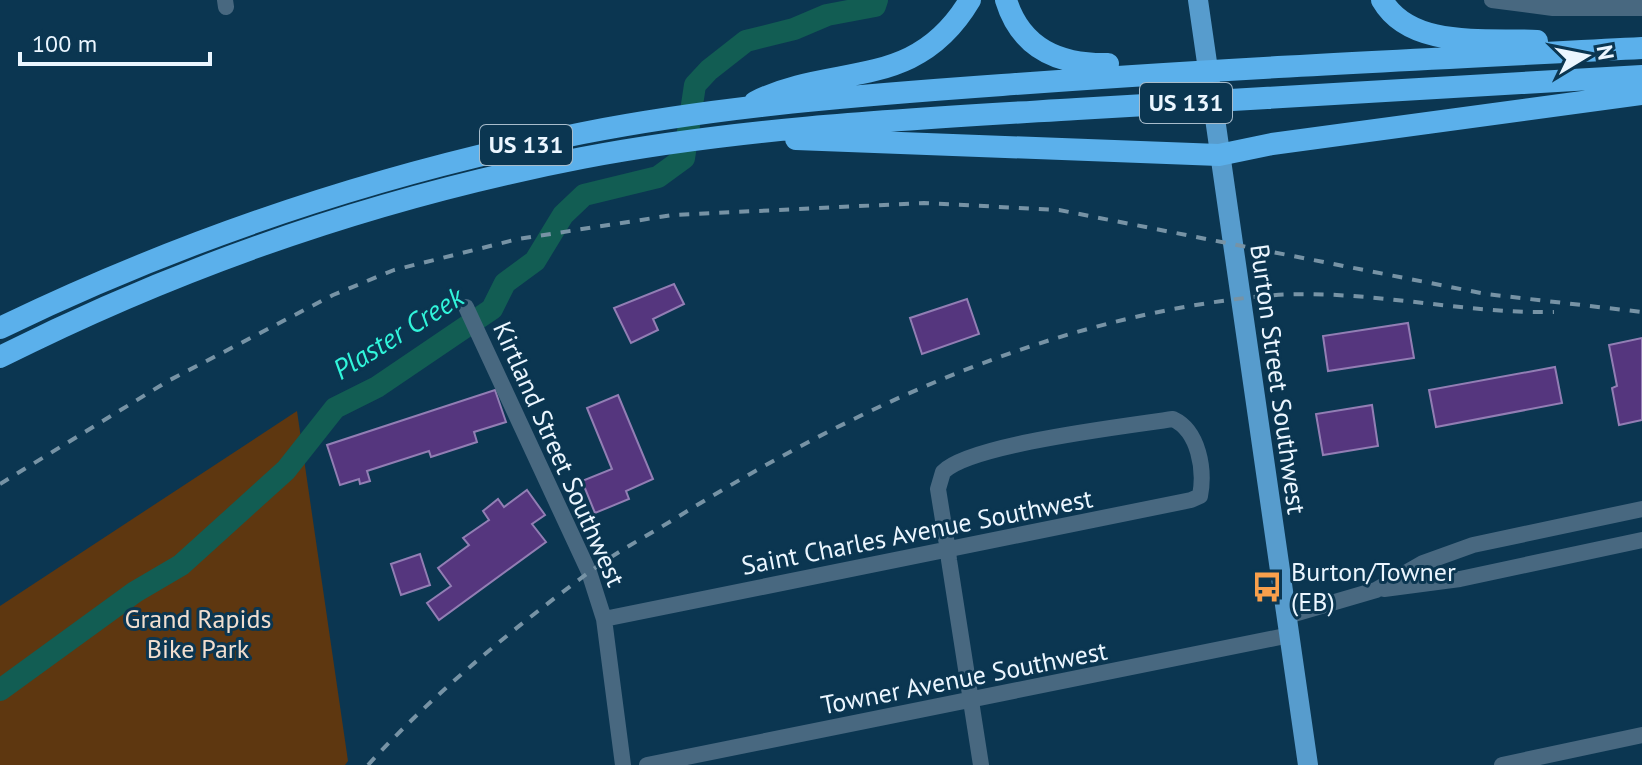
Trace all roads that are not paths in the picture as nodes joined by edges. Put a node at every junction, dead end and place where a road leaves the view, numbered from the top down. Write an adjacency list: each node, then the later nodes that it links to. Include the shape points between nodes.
1 (970, 0): 11 (highway, via 943,35 904,61 865,74 783,88)
2 (1006, 0): 8 (highway, via 1018,28 1044,52 1077,63 1120,64)
3 (1198, 0): 13 (main road, Burton Street Southwest)
4 (1382, 0): 7 (highway, via 1398,18 1432,34)
5 (1494, 0): 6 (street, via 1565,9)
6 (1642, 8)
7 (1642, 47): 8 (highway, US 131)
8 (1147, 74): 11 (highway, US 131)
9 (1642, 76): 12 (highway, US 131)
10 (1642, 94): 13 (highway)
11 (742, 109): 15 (highway, US 131, via 545,141 315,201 193,243)
12 (728, 135): 13 (highway); 16 (highway, US 131, via 521,171 321,225 131,297)
13 (1219, 155): 22 (main road, Burton Street Southwest)
14 (466, 307): 21 (street, Kirtland Street Southwest, via 589,572)
15 (0, 328)
16 (0, 357)
17 (1642, 509): 20 (street, via 1473,545 1423,563)
18 (1642, 540): 20 (street, via 1460,579)
19 (948, 551): 19 (street, Saint Charles Avenue Southwest, via 938,489 943,472 962,460 1039,440 1173,419 1193,436 1200,496); 21 (street, Saint Charles Avenue Southwest); 23 (street)
20 (1376, 590): 22 (street, Towner Avenue Southwest)
21 (604, 619): 25 (street, Kirtland Street Southwest)
22 (1288, 625): 23 (street, Towner Avenue Southwest); 28 (main road, Burton Street Southwest)
23 (972, 702): 26 (street, Towner Avenue Southwest); 27 (street)
24 (1642, 735): 29 (street)
25 (623, 765)
26 (647, 765)
27 (981, 765)
28 (1308, 765)
29 (1502, 765)

